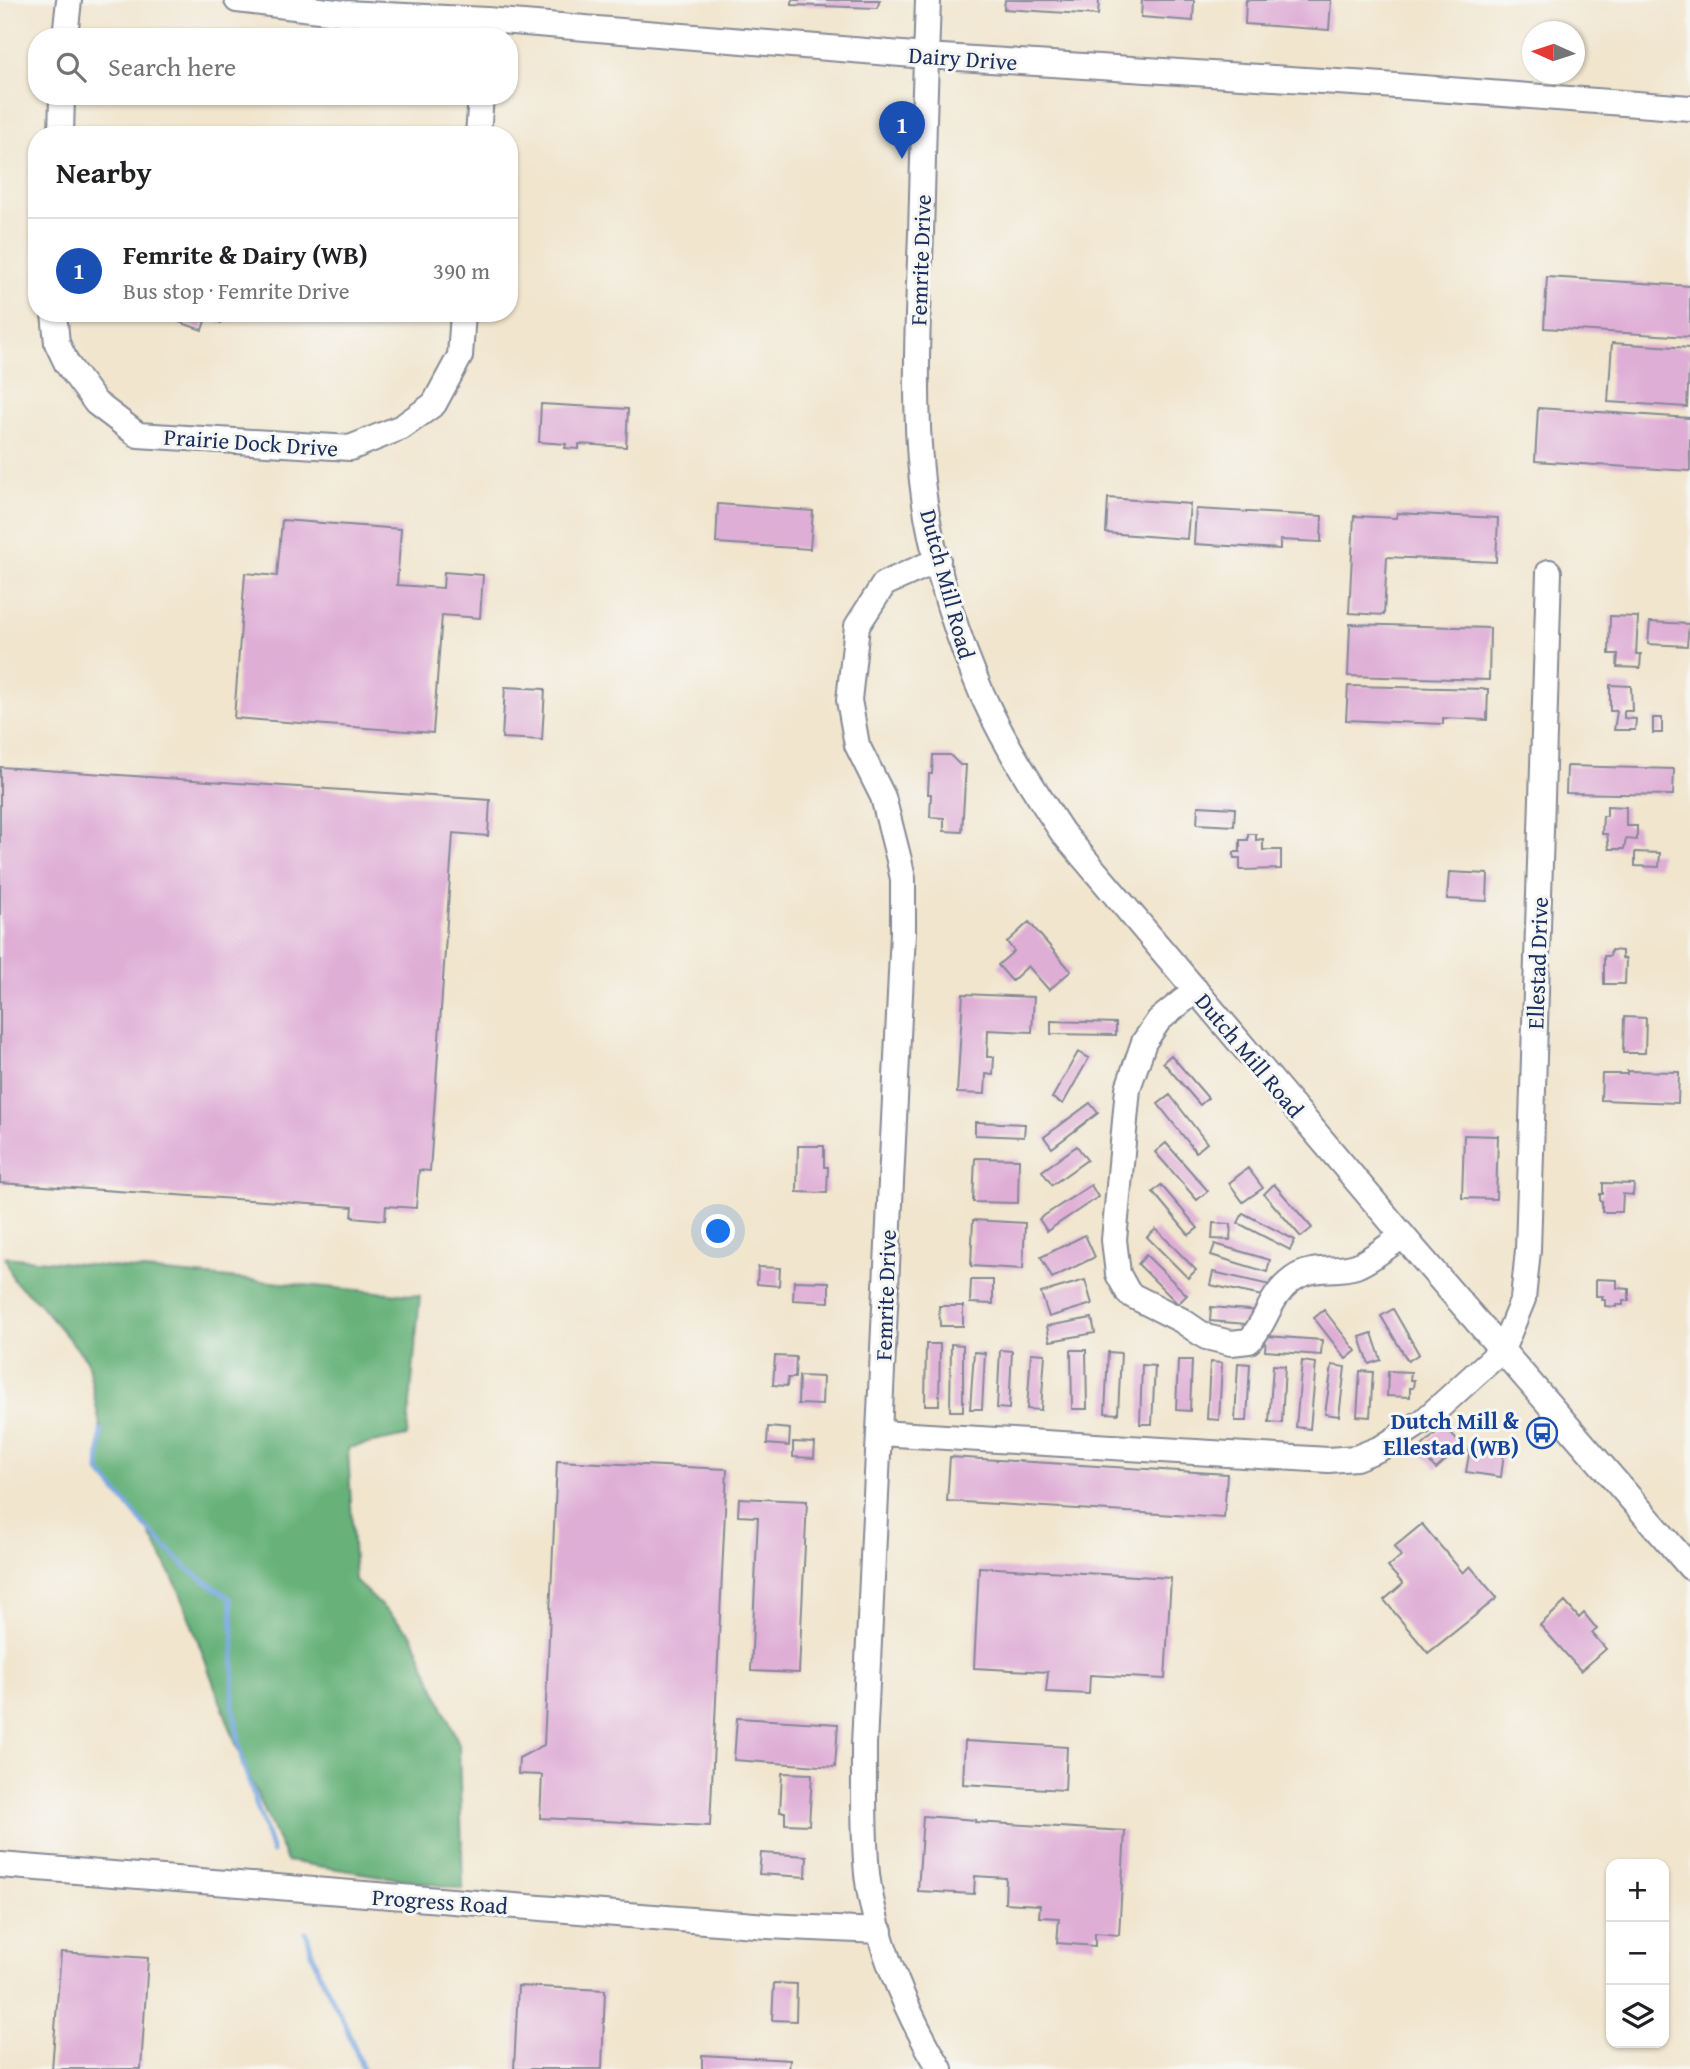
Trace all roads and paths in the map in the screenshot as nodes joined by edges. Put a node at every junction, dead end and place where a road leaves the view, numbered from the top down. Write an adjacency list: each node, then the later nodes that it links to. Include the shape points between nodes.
1 (69, 0): 4 (street)
2 (237, 0): 5 (street, Dairy Drive)
3 (928, 0): 7 (street, Femrite Drive)
4 (66, 28)
5 (486, 28)
6 (518, 30): 7 (street, Dairy Drive)
7 (926, 56): 10 (street, Dairy Drive); 15 (street, Femrite Drive, via 918,318)
8 (62, 105): 11 (street)
9 (480, 105): 12 (street)
10 (1690, 107)
11 (61, 126)
12 (479, 126)
13 (55, 322): 14 (street, Prairie Dock Drive, via 57,343 67,364 96,403 138,435 350,448 402,427 434,404 460,356)
14 (462, 322)
15 (922, 478): 16 (street, Dutch Mill Road)
16 (938, 560): 18 (street, Dutch Mill Road, via 974,676 1013,757 1062,832); 21 (street, Femrite Drive, via 884,584 857,626 849,699 857,745 883,797 903,879)
17 (1549, 572): 20 (street, Ellestad Drive, via 1528,1250 1522,1299)
18 (1196, 990): 19 (street, Dutch Mill Road); 19 (street, via 1159,1020 1144,1042 1128,1088 1114,1240 1118,1274 1129,1294 1206,1337 1231,1343 1249,1341 1276,1293 1294,1278 1311,1270 1357,1265)
19 (1403, 1236): 20 (street, Dutch Mill Road)
20 (1502, 1350): 21 (street, via 1425,1420 1356,1458); 22 (street, Dutch Mill Road)
21 (880, 1433): 24 (street, Femrite Drive, via 864,1825 867,1875)
22 (1690, 1567)
23 (0, 1865): 24 (street, Progress Road)
24 (880, 1931): 25 (street, Femrite Drive, via 914,2022)
25 (940, 2069)

